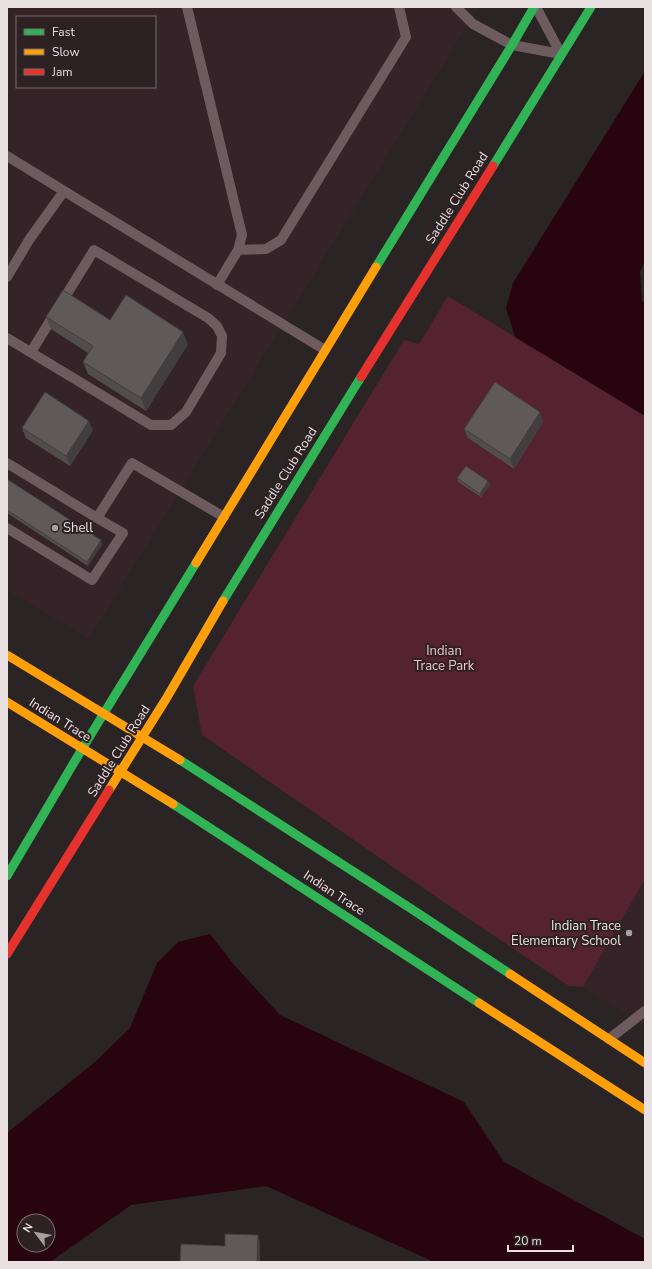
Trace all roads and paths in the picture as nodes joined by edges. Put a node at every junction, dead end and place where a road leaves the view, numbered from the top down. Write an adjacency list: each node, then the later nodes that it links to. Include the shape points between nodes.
1 (187, 7): 10 (lane, via 242,235)
2 (399, 7): 10 (lane, via 406,37 281,240 266,249)
3 (456, 7): 6 (lane, via 473,24)
4 (535, 7): 6 (street); 7 (lane)
5 (591, 7): 7 (street, Saddle Club Road)
6 (512, 45): 7 (lane); 14 (street)
7 (561, 54): 23 (street, Saddle Club Road, via 237,577)
8 (7, 156): 9 (lane)
9 (64, 191): 11 (lane, via 29,240); 12 (lane)
10 (238, 250): 12 (lane)
11 (7, 277)
12 (217, 285): 14 (lane)
13 (7, 338): 15 (lane)
14 (325, 350): 17 (street)
15 (31, 352): 15 (lane, via 94,250 208,318 222,336 221,352 186,412 171,425 151,425)
16 (7, 464): 18 (lane)
17 (224, 517): 18 (lane, via 132,463); 22 (street)
18 (97, 518): 19 (lane, via 123,534 92,580)
19 (7, 528)
20 (7, 655): 22 (street)
21 (7, 702): 24 (street, Indian Trace)
22 (104, 714): 23 (street); 24 (street)
23 (143, 738): 25 (street, Saddle Club Road); 29 (street)
24 (82, 749): 25 (street, Indian Trace); 26 (street)
25 (121, 773): 27 (street, Saddle Club Road); 31 (street, Indian Trace, via 164,798)
26 (7, 876)
27 (7, 954)
28 (645, 1011): 29 (lane)
29 (609, 1039): 30 (street)
30 (645, 1063)
31 (645, 1110)

